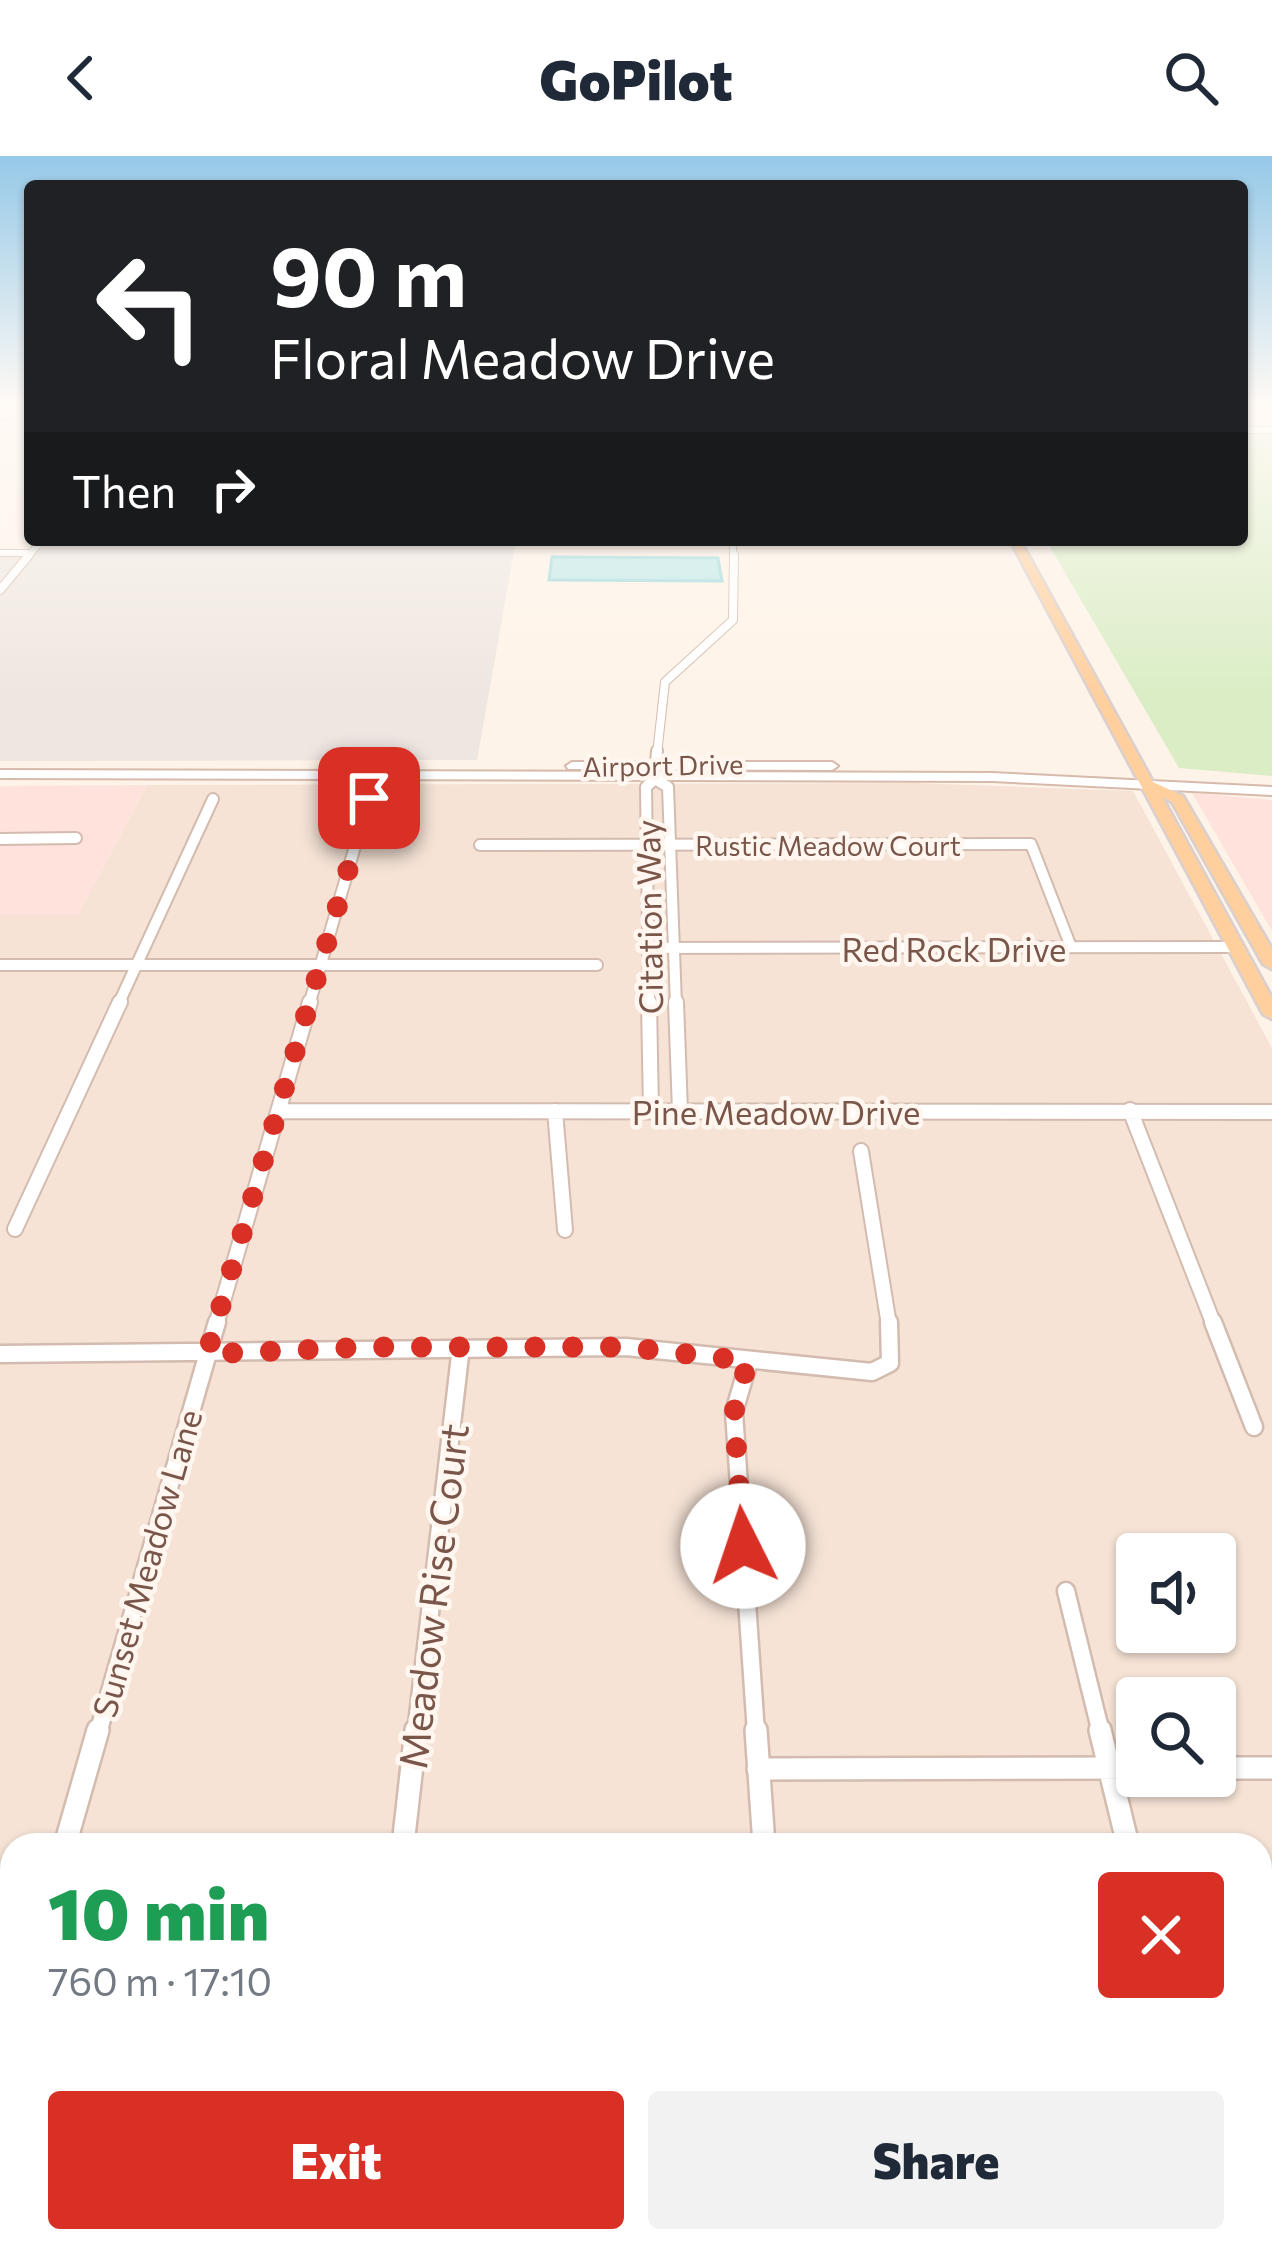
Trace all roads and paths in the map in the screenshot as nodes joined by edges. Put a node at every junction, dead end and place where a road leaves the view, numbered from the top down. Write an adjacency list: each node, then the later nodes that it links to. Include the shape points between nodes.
1 (37, 546): 5 (street)
2 (732, 546): 7 (street, Citation Way, via 738,615 665,682)
3 (1018, 546): 11 (main road)
4 (0, 553): 5 (street)
5 (31, 553): 6 (street)
6 (0, 590)
7 (656, 771): 9 (main road, Airport Drive); 9 (main road, Airport Drive); 10 (main road, Airport Drive); 10 (main road, Airport Drive, via 790,764); 18 (street, Citation Way, via 646,787); 19 (street, Citation Way, via 668,787)
8 (0, 774): 9 (main road, Airport Drive)
9 (333, 776)
10 (992, 776): 11 (main road, Airport Drive)
11 (1148, 785): 12 (main road, Airport Drive); 21 (main road); 24 (main road, via 1178,800)
12 (1272, 791)
13 (369, 798): 28 (street, Sunset Meadow Lane)
14 (213, 800): 26 (street)
15 (76, 838): 16 (street)
16 (0, 839)
17 (480, 845): 18 (street, Rustic Meadow Court)
18 (647, 845): 19 (street, Rustic Meadow Court); 22 (street, Citation Way)
19 (670, 845): 20 (street, Rustic Meadow Court, via 1031,844); 23 (street, Citation Way)
20 (1071, 947): 21 (street, Red Rock Drive); 23 (street, Red Rock Drive)
21 (1234, 947): 29 (main road)
22 (648, 948): 23 (street, Red Rock Drive); 33 (street, Citation Way)
23 (674, 948): 34 (street, Citation Way)
24 (1272, 964)
25 (0, 965): 26 (street)
26 (137, 965): 28 (street); 37 (street)
27 (597, 965): 28 (street)
28 (320, 966): 31 (street, Sunset Meadow Lane)
29 (1272, 1014)
30 (1130, 1110): 34 (street, Pine Meadow Drive); 35 (street, Pine Meadow Drive); 43 (street)
31 (279, 1111): 32 (street, Pine Meadow Drive); 41 (street, Sunset Meadow Lane)
32 (555, 1111): 33 (street, Pine Meadow Drive); 38 (street, via 571,1214)
33 (650, 1111): 34 (street, Pine Meadow Drive)
34 (680, 1111)
35 (1272, 1112)
36 (861, 1151): 42 (street, via 890,1363 840,1373)
37 (15, 1229)
38 (565, 1231)
39 (461, 1346): 41 (street); 42 (street, via 626,1347); 51 (street, Meadow Rise Court)
40 (0, 1354): 41 (street)
41 (207, 1354): 50 (street, Sunset Meadow Lane)
42 (748, 1361): 49 (street, via 734,1412)
43 (1254, 1426)
44 (1066, 1591): 45 (street)
45 (1110, 1768): 46 (street); 49 (street); 53 (street)
46 (1116, 1768)
47 (1236, 1768): 48 (street)
48 (1272, 1768)
49 (758, 1769): 52 (street)
50 (68, 1833)
51 (404, 1833)
52 (763, 1833)
53 (1125, 1833)

